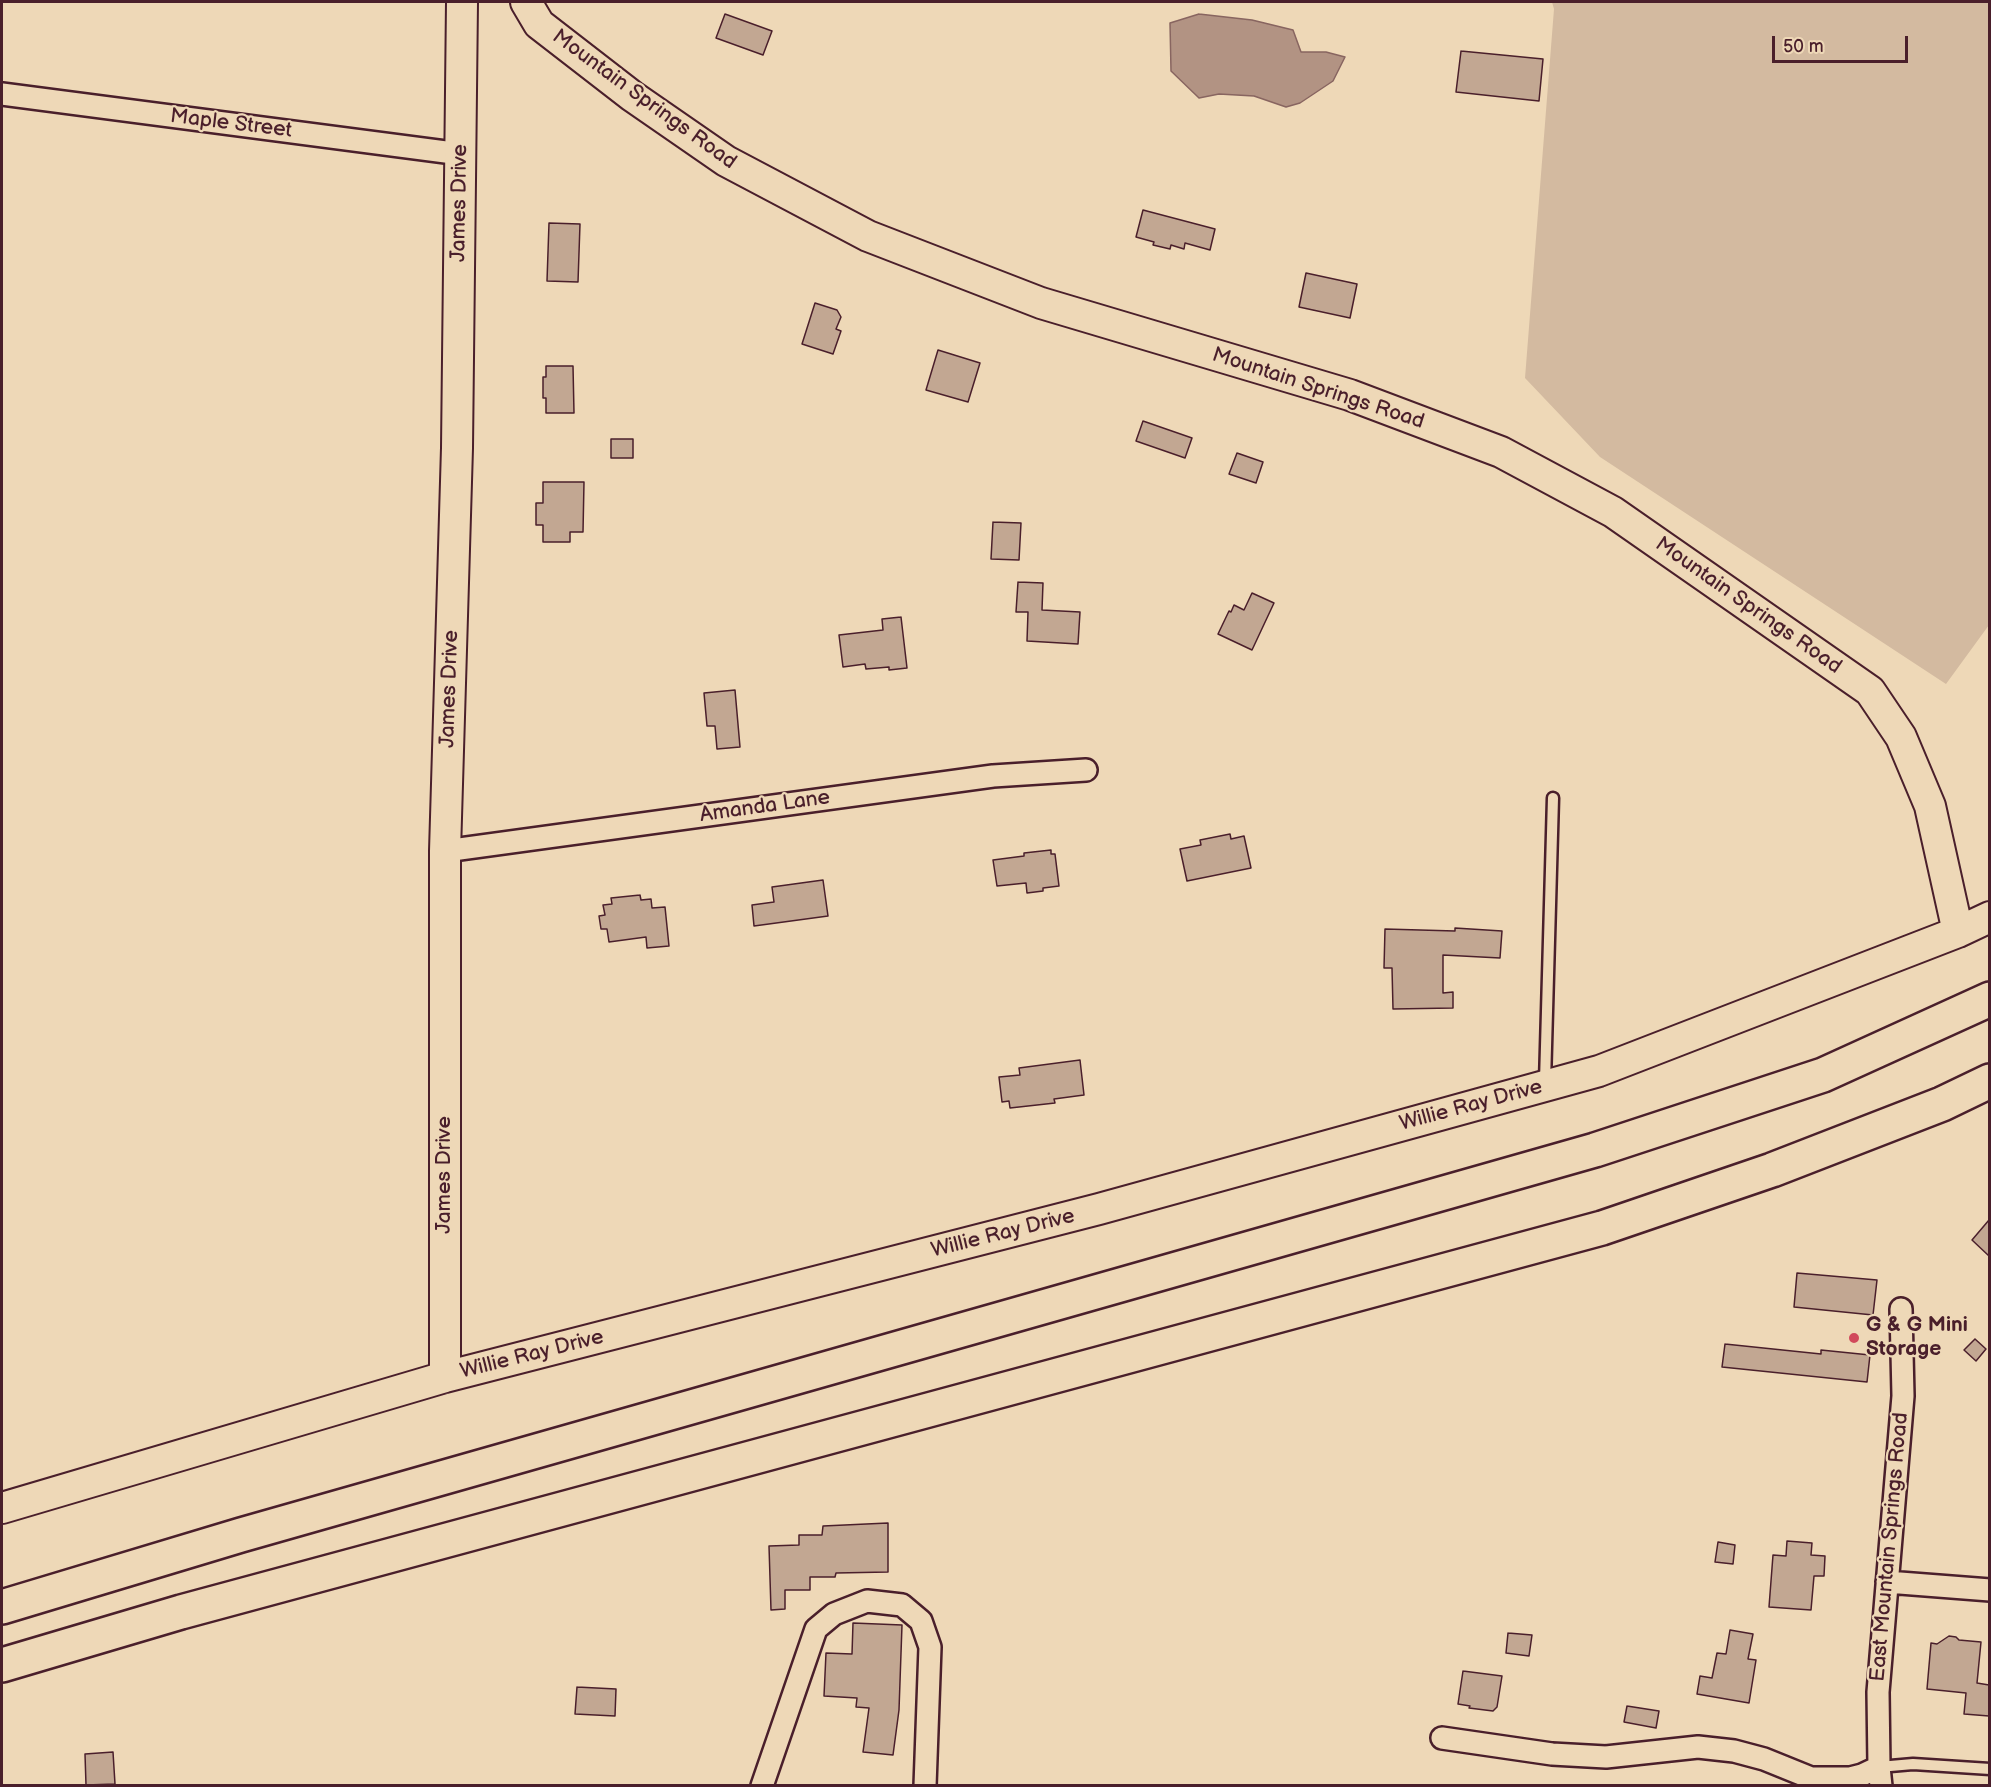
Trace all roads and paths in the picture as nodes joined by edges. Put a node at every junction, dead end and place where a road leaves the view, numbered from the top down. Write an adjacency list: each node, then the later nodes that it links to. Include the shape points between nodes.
1 (462, 2): 4 (street, James Drive)
2 (526, 2): 9 (street, Mountain Springs Road, via 539,24 632,96 726,161 868,236 1041,303 1350,395 1501,452 1613,512 1870,691 1901,737 1930,806)
3 (2, 94): 4 (street, Maple Street)
4 (461, 154): 7 (street, James Drive)
5 (1086, 770): 7 (street, Amanda Lane, via 993,776)
6 (1553, 798): 12 (lane)
7 (445, 851): 14 (street, James Drive)
8 (1989, 918): 9 (street, Willie Ray Drive)
9 (1958, 933): 12 (street, Willie Ray Drive, via 1599,1071)
10 (1989, 999): 18 (highway, via 1823,1074 1595,1150 241,1535)
11 (1989, 1081): 19 (highway, via 1942,1104 1772,1170 1602,1228 181,1612)
12 (1545, 1086): 14 (street, Willie Ray Drive, via 1099,1209)
13 (1901, 1309): 16 (street, East Mountain Springs Road, via 1903,1396)
14 (445, 1377): 15 (street, Willie Ray Drive)
15 (2, 1508)
16 (1887, 1582): 17 (street); 22 (street, East Mountain Springs Road, via 1878,1692)
17 (1989, 1590)
18 (2, 1607)
19 (2, 1665)
20 (1442, 1738): 22 (street, via 1552,1754 1595,1756 1698,1748 1734,1751 1811,1778)
21 (1989, 1769): 22 (lane, via 1913,1764)
22 (1880, 1776)
23 (762, 1785): 24 (street, via 816,1629 834,1614 867,1601 902,1605 921,1621 930,1647)
24 (925, 1785)

